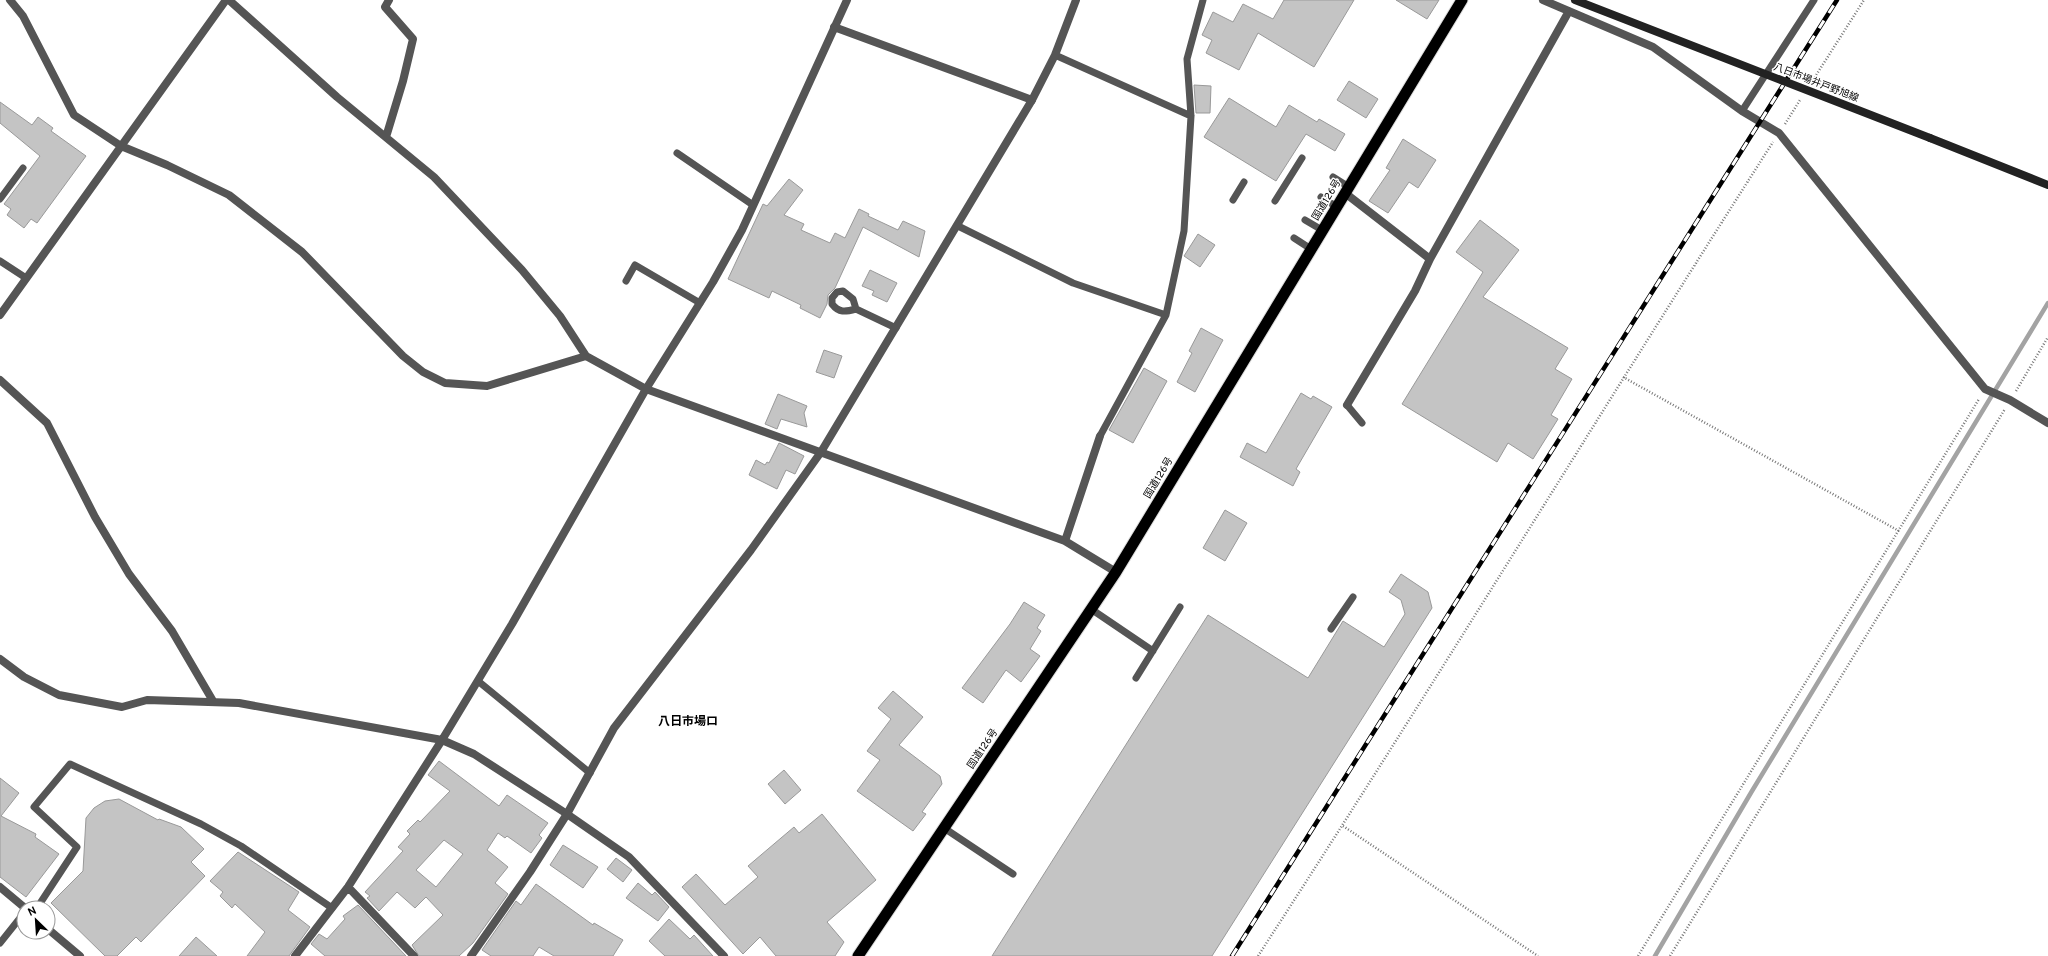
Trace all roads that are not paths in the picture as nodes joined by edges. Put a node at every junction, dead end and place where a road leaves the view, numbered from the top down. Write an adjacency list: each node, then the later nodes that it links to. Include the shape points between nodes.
1 (10, 0): 19 (street, via 23,16 74,115)
2 (226, 0): 19 (street)
3 (229, 0): 18 (street)
4 (389, 0): 18 (street, via 385,7 413,39)
5 (847, 0): 13 (street)
6 (1076, 0): 14 (street)
7 (1204, 0): 17 (lane, via 1187,59)
8 (1462, 0): 26 (highway, 国道126号)
9 (1543, 0): 12 (street)
10 (1575, 0): 25 (main road, 八日市場井戸野旭線, bridge)
11 (1814, 0): 16 (lane)
12 (1569, 11): 16 (street, via 1653,47); 38 (street)
13 (834, 26): 15 (street); 31 (street)
14 (1055, 55): 15 (street); 17 (lane)
15 (1032, 100): 34 (street)
16 (1742, 111): 52 (street, via 1779,133 1985,389 2010,400)
17 (1191, 116): 45 (lane, via 1184,231)
18 (386, 137): 47 (street, via 434,177 522,270 560,316)
19 (121, 146): 40 (street); 47 (street, via 229,195 302,252 403,356 423,372 445,383 487,386)
20 (678, 153): 31 (lane)
21 (1302, 158): 30 (lane)
22 (23, 168): 28 (lane)
23 (1333, 177): 26 (lane)
24 (1244, 182): 29 (lane)
25 (2048, 185)
26 (1347, 190): 32 (highway, 国道126号); 38 (street)
27 (1321, 197): 32 (lane)
28 (0, 199)
29 (1233, 200)
30 (1275, 201)
31 (754, 205): 42 (street)
32 (1337, 207): 35 (highway, 国道126号)
33 (1306, 220): 35 (lane)
34 (958, 226): 45 (lane, via 1074,283); 46 (street)
35 (1322, 230): 37 (highway, 国道126号)
36 (1294, 238): 37 (lane)
37 (1311, 249): 56 (highway, 国道126号)
38 (1430, 259): 50 (street, via 1415,291)
39 (0, 261): 40 (lane)
40 (26, 278): 44 (street)
41 (626, 281): 42 (lane, via 635,265)
42 (700, 303): 49 (street)
43 (856, 309): 46 (lane)
44 (0, 315)
45 (1166, 315): 53 (lane)
46 (896, 328): 54 (street)
47 (586, 356): 49 (street)
48 (0, 380): 65 (street, via 47,422 95,517 128,574 172,631)
49 (646, 390): 54 (street); 64 (street)
50 (1347, 405): 51 (lane)
51 (1362, 423)
52 (2048, 423)
53 (1100, 436): 55 (street)
54 (821, 452): 55 (street); 67 (street, via 751,550 614,728)
55 (1065, 541): 56 (street)
56 (1116, 572): 59 (highway, 国道126号)
57 (1353, 597): 60 (lane)
58 (1180, 606): 61 (lane)
59 (1091, 609): 61 (lane); 69 (highway, 国道126号)
60 (1331, 629)
61 (1153, 651): 63 (lane)
62 (0, 659): 65 (street, via 24,677 59,695 122,707 148,700)
63 (1136, 678)
64 (478, 681): 66 (street); 67 (lane)
65 (213, 701): 66 (street, via 238,703)
66 (442, 740): 68 (street, via 474,754); 72 (street)
67 (590, 773): 68 (street)
68 (567, 814): 82 (street); 83 (street, via 629,857)
69 (944, 828): 70 (lane); 84 (highway, 国道126号)
70 (1013, 874)
71 (0, 887): 73 (street)
72 (348, 887): 75 (street); 81 (street)
73 (16, 900)
74 (42, 900): 75 (lane, via 77,847 34,807 70,764 201,824 241,846)
75 (332, 908): 80 (street)
76 (16, 923): 78 (lane)
77 (56, 936): 79 (street)
78 (0, 943)
79 (80, 956)
80 (295, 956)
81 (414, 956)
82 (471, 956)
83 (724, 956)
84 (858, 956)

